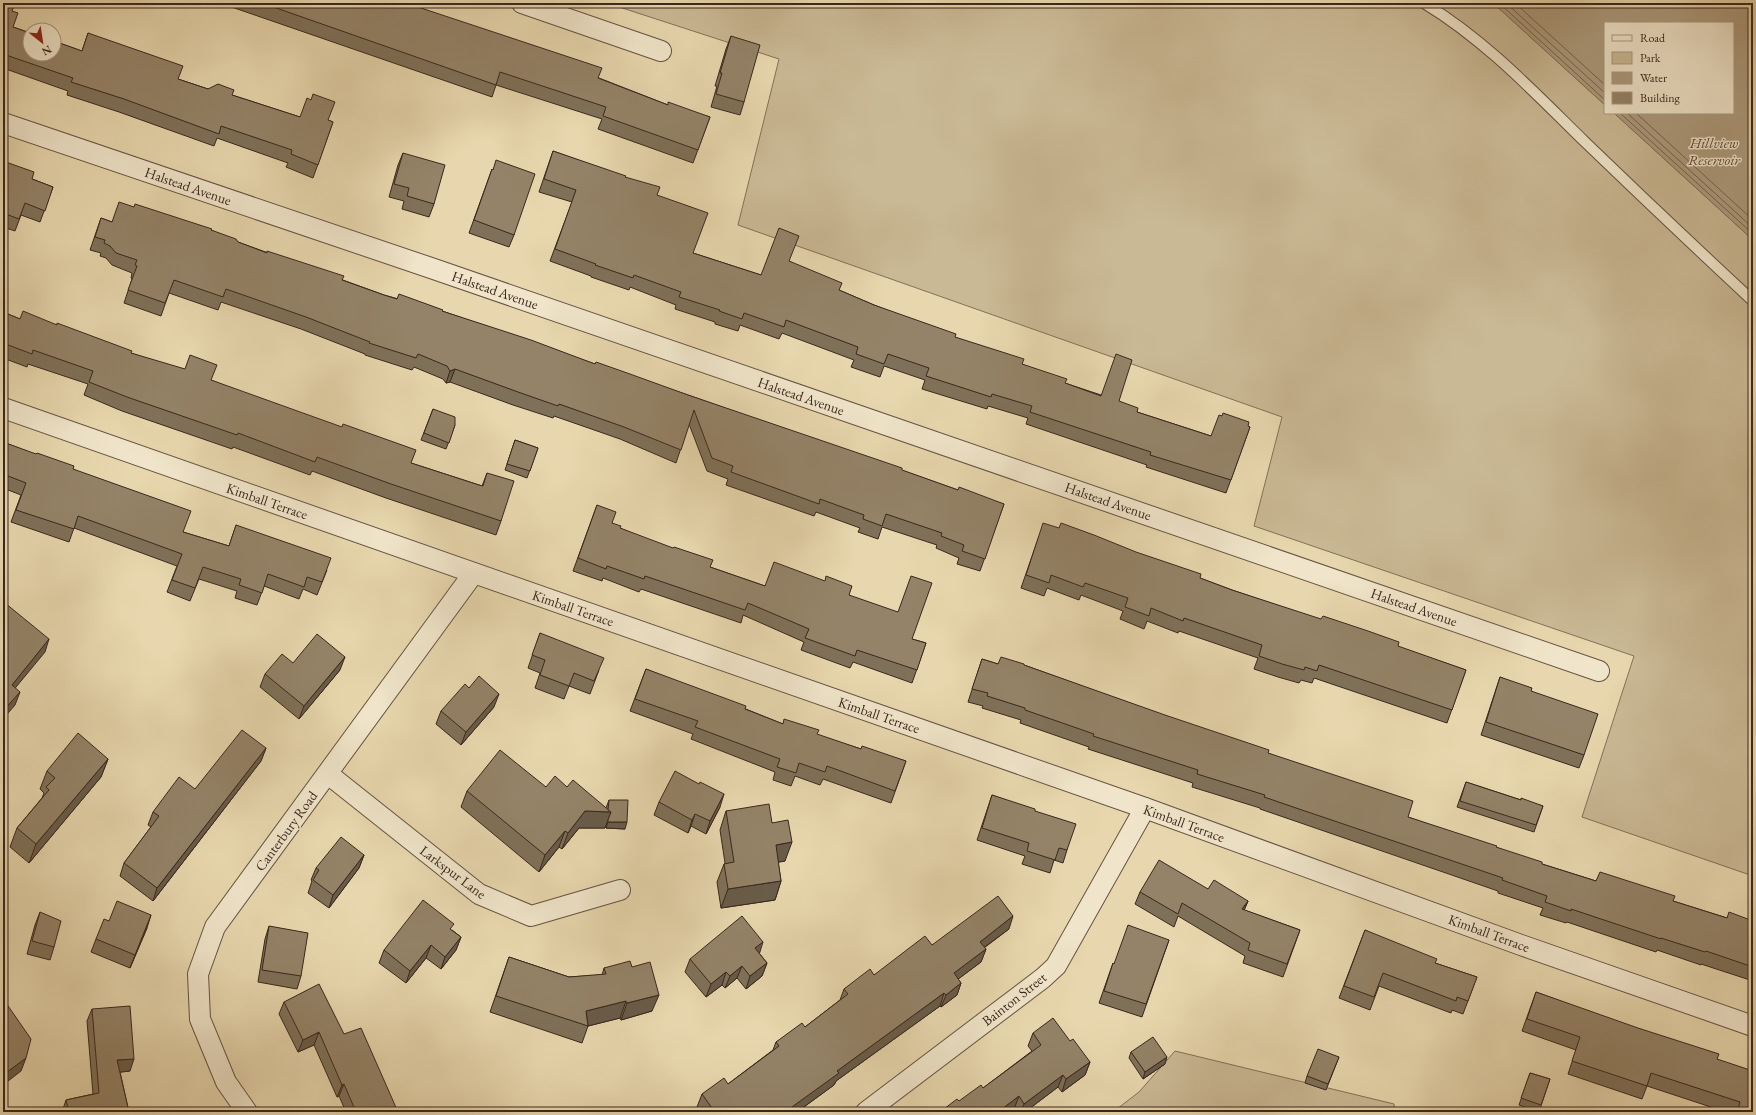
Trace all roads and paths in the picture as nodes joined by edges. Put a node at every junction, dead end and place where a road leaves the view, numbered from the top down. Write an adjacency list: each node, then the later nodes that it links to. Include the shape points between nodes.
1 (522, 3): 3 (street)
2 (1424, 3): 5 (lane, via 1497,56)
3 (661, 51)
4 (3, 123): 8 (street, Halstead Avenue)
5 (1753, 301)
6 (3, 408): 7 (street, Kimball Terrace)
7 (473, 574): 9 (street, Canterbury Road); 10 (street, Kimball Terrace)
8 (1599, 671)
9 (328, 774): 11 (street, Larkspur Lane, via 479,894 531,916); 13 (street, Canterbury Road, via 215,927 198,974 200,1019 226,1082)
10 (1145, 808): 12 (street, Kimball Terrace, via 1521,945); 14 (street, Bainton Street, via 1056,966)
11 (620, 890)
12 (1753, 1026)
13 (247, 1112)
14 (866, 1112)

